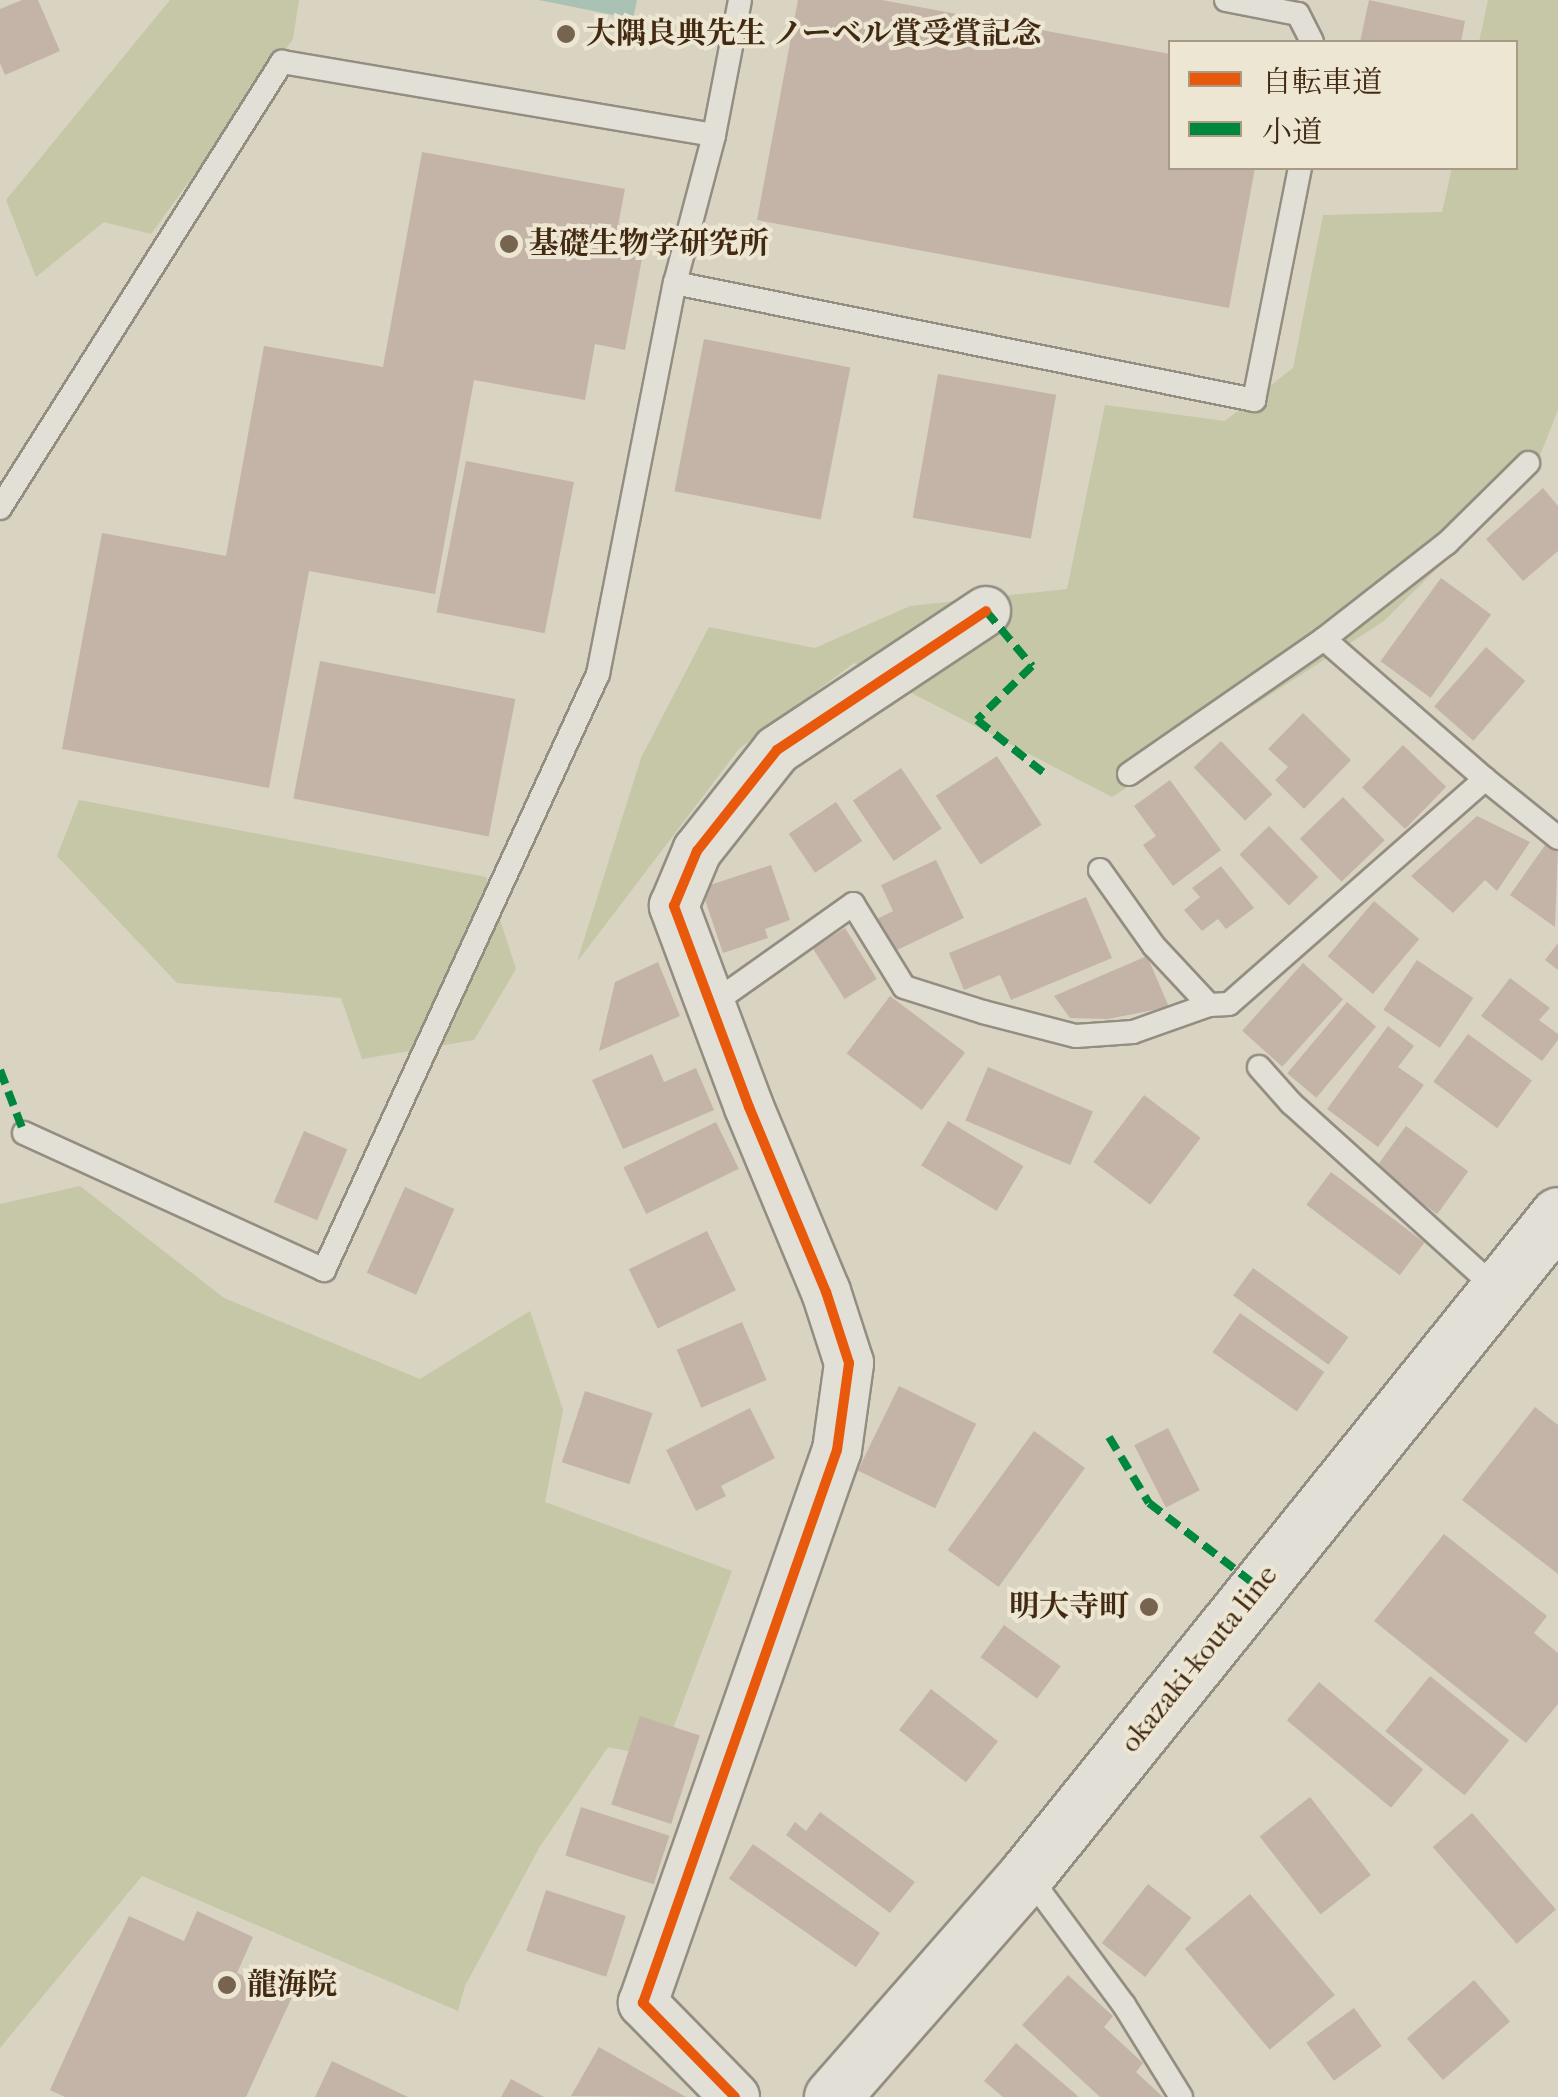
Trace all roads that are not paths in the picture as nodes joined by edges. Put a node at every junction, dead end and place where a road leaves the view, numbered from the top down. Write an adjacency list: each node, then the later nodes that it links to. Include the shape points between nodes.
1 (740, 0): 4 (lane)
2 (1226, 0): 3 (lane, via 1298,14)
3 (1311, 40)
4 (714, 135): 6 (lane); 8 (lane, via 282,62)
5 (1300, 170): 6 (lane, via 1254,400)
6 (676, 282): 18 (lane, via 598,674 324,1270)
7 (1528, 463): 10 (lane, via 1447,543)
8 (0, 508)
9 (986, 611): 15 (street, via 777,750 697,851 674,906)
10 (1324, 638): 11 (lane); 12 (lane)
11 (1129, 774)
12 (1485, 779): 13 (lane); 16 (lane, via 1229,1004)
13 (1558, 838)
14 (1100, 870): 16 (lane, via 1154,946)
15 (712, 1004): 16 (lane, via 853,904 904,987 982,1012 1076,1036 1132,1032); 22 (street, via 849,1364 837,1450 643,2003)
16 (1210, 1005)
17 (1259, 1067): 20 (lane)
18 (24, 1133)
19 (1558, 1215): 20 (main road, okazaki-kouta line)
20 (1497, 1289): 21 (main road, okazaki-kouta line)
21 (1027, 1874): 23 (main road, okazaki-kouta line); 24 (lane, via 1124,2005)
22 (735, 2097)
23 (832, 2097)
24 (1181, 2097)

